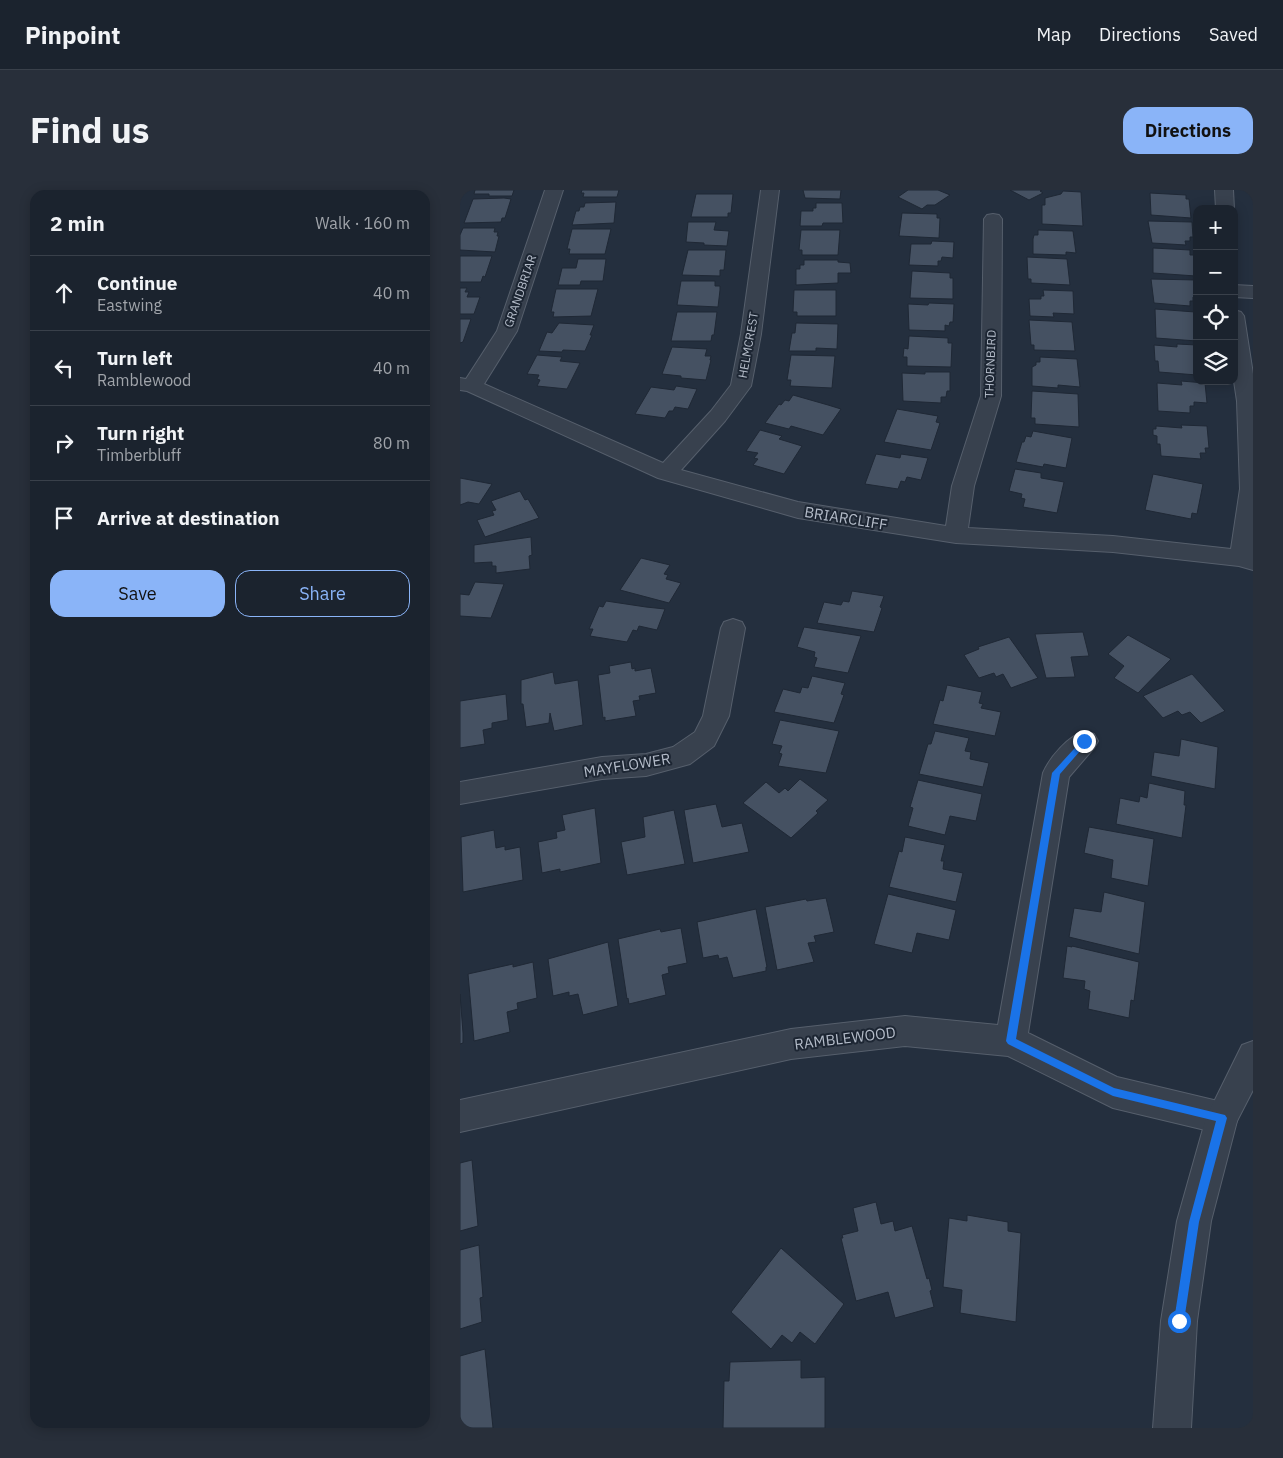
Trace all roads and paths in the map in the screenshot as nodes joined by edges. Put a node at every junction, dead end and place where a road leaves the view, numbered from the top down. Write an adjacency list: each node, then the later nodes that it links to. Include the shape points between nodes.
1 (554, 190): 9 (street, GRANDBRIAR, via 507,331)
2 (770, 190): 10 (street, HELMCREST, via 741,386)
3 (1224, 190): 4 (street)
4 (1225, 205)
5 (993, 219): 11 (street, THORNBIRD, via 991,396 963,486)
6 (1238, 291): 7 (street)
7 (1253, 292)
8 (1238, 340): 12 (street, via 1247,401 1251,489)
9 (466, 385): 10 (street, BRIARCLIFF)
10 (666, 473): 11 (street, BRIARCLIFF, via 798,510)
11 (956, 535): 12 (street, BRIARCLIFF, via 1113,544)
12 (1247, 560)
13 (733, 628): 15 (street, MAYFLOWER, via 716,716 705,739 681,756)
14 (1084, 741): 16 (street, via 1056,773)
15 (460, 793)
16 (1011, 1041): 18 (street, RAMBLEWOOD, via 905,1031 791,1044); 19 (street, RAMBLEWOOD, via 1113,1092)
17 (1253, 1056): 19 (street)
18 (460, 1116)
19 (1222, 1118): 20 (street, via 1194,1222 1179,1321)
20 (1172, 1428)

